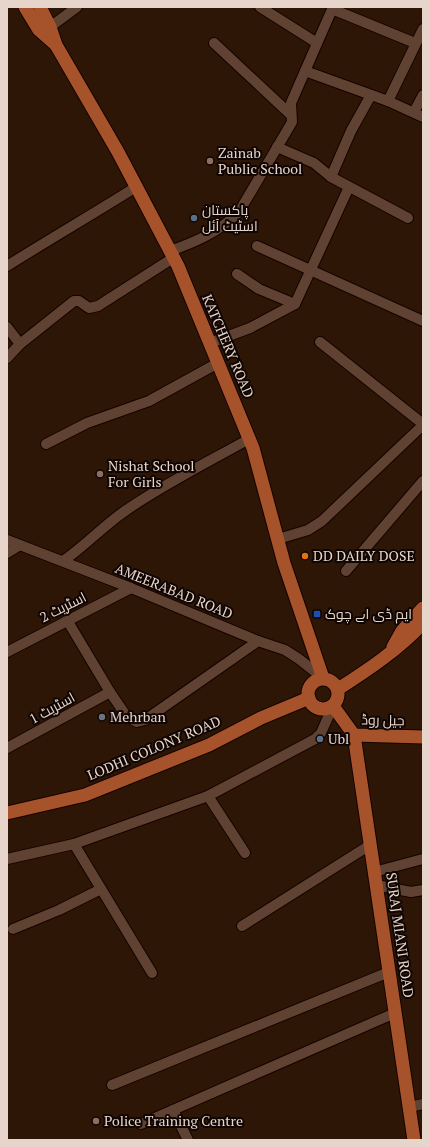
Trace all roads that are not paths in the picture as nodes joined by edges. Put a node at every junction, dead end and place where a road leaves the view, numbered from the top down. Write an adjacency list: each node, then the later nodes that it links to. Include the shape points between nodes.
1 (24, 7): 11 (main road, KATCHERY ROAD, via 39,30)
2 (40, 7): 6 (main road, KATCHERY ROAD)
3 (78, 7): 6 (street)
4 (260, 7): 9 (street)
5 (332, 8): 9 (street); 10 (street)
6 (50, 27): 11 (main road, KATCHERY ROAD)
7 (423, 29): 10 (street)
8 (214, 43): 17 (street)
9 (317, 43): 12 (street)
10 (416, 44): 15 (street)
11 (56, 45): 21 (main road, KATCHERY ROAD)
12 (305, 72): 13 (street); 17 (street, via 291,103)
13 (371, 95): 15 (street); 20 (street)
14 (423, 95): 16 (street)
15 (388, 101): 16 (street)
16 (414, 112): 18 (street)
17 (290, 114): 19 (street, via 292,122)
18 (423, 117)
19 (277, 147): 20 (street, via 314,163); 25 (street, via 239,212 202,239)
20 (331, 177): 22 (street)
21 (136, 187): 25 (main road, KATCHERY ROAD); 26 (street)
22 (349, 187): 23 (street); 27 (street)
23 (408, 218)
24 (257, 246): 27 (street)
25 (172, 254): 33 (main road, KATCHERY ROAD); 34 (street, via 94,308 74,301)
26 (7, 266)
27 (312, 270): 29 (street); 30 (street)
28 (237, 274): 29 (street, via 259,289)
29 (295, 304): 33 (street, via 250,328)
30 (423, 321)
31 (7, 327): 34 (street)
32 (320, 342): 37 (street)
33 (210, 343): 36 (main road, KATCHERY ROAD)
34 (20, 344): 35 (street)
35 (7, 358)
36 (218, 363): 38 (main road, KATCHERY ROAD); 39 (street, via 149,401 87,424)
37 (423, 425): 41 (street, via 322,521 308,530)
38 (249, 439): 41 (main road, KATCHERY ROAD); 45 (street, via 157,490 124,512)
39 (46, 444)
40 (423, 481): 46 (street)
41 (278, 539): 54 (main road, KATCHERY ROAD)
42 (7, 540): 43 (street, AMEERABAD ROAD)
43 (20, 545): 44 (street); 45 (street, AMEERABAD ROAD)
44 (7, 552)
45 (63, 561): 47 (street, AMEERABAD ROAD)
46 (346, 571)
47 (132, 588): 49 (street, اسٹریٹ 2); 51 (street, AMEERABAD ROAD)
48 (423, 608): 52 (main road, via 402,631)
49 (67, 620): 53 (street, اسٹریٹ 2); 56 (street)
50 (423, 623): 52 (main road)
51 (258, 641): 54 (street, AMEERABAD ROAD, via 285,650); 56 (street, via 141,721 127,717)
52 (391, 651): 55 (main road, via 369,670)
53 (7, 652)
54 (324, 678): 55 (main road, via 331,680); 57 (main road, via 312,684 308,690)
55 (338, 689): 58 (main road, via 338,700)
56 (110, 692): 61 (street, اسٹریٹ 1)
57 (309, 698): 58 (main road, via 313,705 320,709); 63 (main road, LODHI COLONY ROAD, via 261,718 209,745 84,795)
58 (333, 706): 59 (main road, جیل روڈ); 62 (street, via 321,733 315,739)
59 (354, 735): 60 (main road, جیل روڈ); 65 (main road, SURAJ MIANI ROAD)
60 (423, 737)
61 (7, 748)
62 (208, 796): 64 (street); 66 (street)
63 (7, 813)
64 (74, 844): 67 (street); 71 (street)
65 (370, 845): 69 (main road, SURAJ MIANI ROAD); 73 (street)
66 (245, 853)
67 (7, 859)
68 (423, 859): 69 (street)
69 (374, 872): 70 (main road, SURAJ MIANI ROAD)
70 (376, 885): 72 (street, via 411,892); 75 (main road, SURAJ MIANI ROAD)
71 (101, 889): 74 (street); 76 (street)
72 (423, 890)
73 (242, 926)
74 (14, 929)
75 (389, 972): 77 (main road, SURAJ MIANI ROAD); 78 (street)
76 (152, 973)
77 (395, 1013): 80 (main road, SURAJ MIANI ROAD); 81 (street)
78 (112, 1085)
79 (423, 1104): 80 (street)
80 (409, 1107): 84 (main road, SURAJ MIANI ROAD)
81 (173, 1110): 82 (street); 83 (street)
82 (141, 1124)
83 (188, 1140)
84 (414, 1140)

